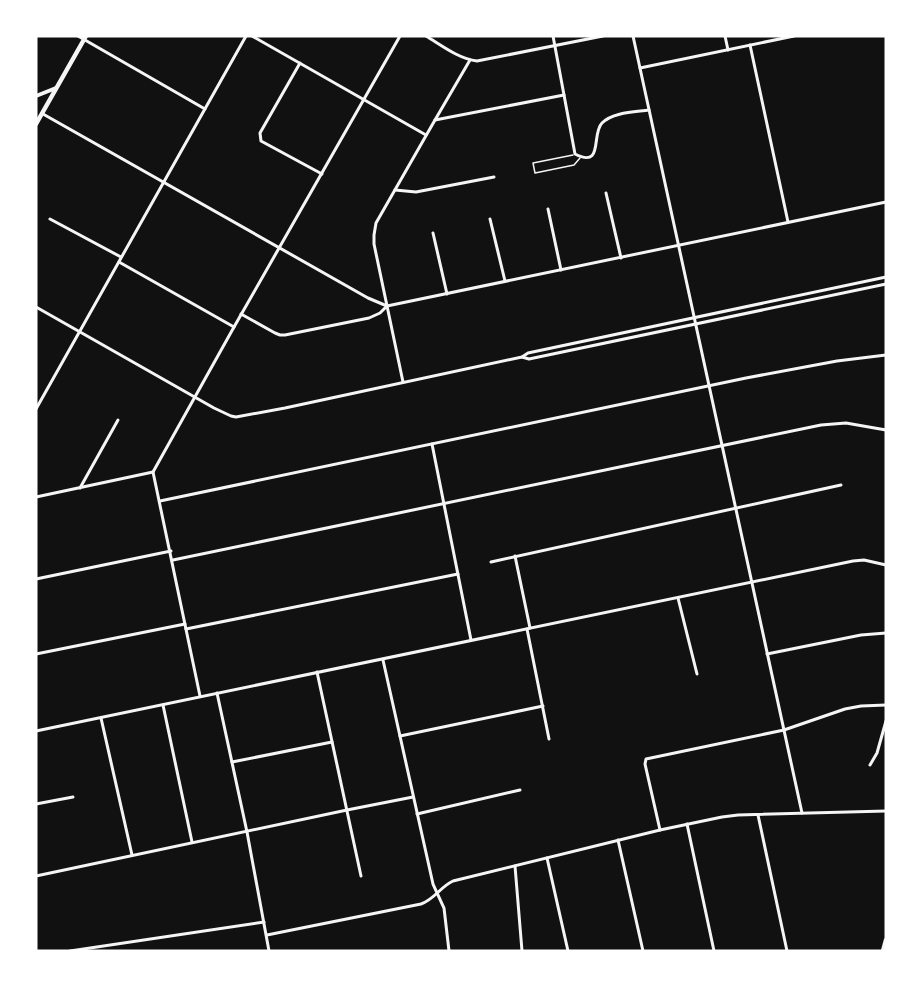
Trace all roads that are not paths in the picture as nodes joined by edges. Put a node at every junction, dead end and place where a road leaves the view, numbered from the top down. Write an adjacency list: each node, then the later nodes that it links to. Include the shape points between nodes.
1 (78, 36): 11 (street)
2 (246, 36): 22 (street)
3 (252, 36): 16 (street)
4 (400, 36): 21 (street)
5 (426, 36): 15 (street)
6 (553, 36): 13 (street)
7 (603, 36): 13 (street)
8 (633, 36): 17 (street)
9 (725, 36): 14 (street)
10 (794, 36): 12 (street)
11 (85, 38): 18 (main road); 22 (street)
12 (750, 45): 14 (street); 40 (street)
13 (555, 46): 15 (street); 19 (street)
14 (728, 50): 17 (street)
15 (470, 60): 26 (street)
16 (300, 63): 21 (street); 31 (street, via 259,136 261,141)
17 (640, 69): 23 (street)
18 (57, 88): 20 (street); 25 (main road)
19 (564, 94): 26 (street); 29 (street)
20 (36, 96)
21 (365, 100): 28 (street); 31 (street)
22 (205, 109): 33 (street)
23 (649, 110): 30 (street, via 615,116 602,124 596,150 589,158); 42 (street)
24 (36, 111): 25 (street)
25 (42, 114): 27 (main road); 33 (street)
26 (435, 120): 28 (street)
27 (36, 124)
28 (426, 135): 34 (street)
29 (575, 154): 30 (street); 30 (lane, via 533,163 535,173 574,165)
30 (582, 158)
31 (322, 174): 43 (street)
32 (494, 177): 34 (street, via 417,192)
33 (165, 183): 43 (street); 44 (street)
34 (395, 190): 55 (street, via 376,223 374,235)
35 (606, 193): 45 (street)
36 (886, 202): 40 (street)
37 (548, 209): 47 (street)
38 (50, 219): 44 (street)
39 (490, 219): 49 (street)
40 (788, 223): 42 (street)
41 (433, 233): 53 (street)
42 (678, 246): 45 (street); 59 (street)
43 (279, 248): 55 (street); 58 (street)
44 (122, 257): 46 (street)
45 (621, 258): 47 (street)
46 (119, 262): 61 (street); 62 (street)
47 (561, 270): 49 (street)
48 (886, 278): 50 (street)
49 (505, 282): 53 (street)
50 (855, 284): 52 (street); 54 (street)
51 (886, 284): 52 (street)
52 (857, 290): 57 (street)
53 (447, 294): 55 (street)
54 (778, 300): 57 (street); 59 (street)
55 (387, 306): 58 (street, via 369,318 285,335); 65 (street)
56 (36, 307): 62 (street)
57 (779, 307): 60 (street)
58 (241, 314): 61 (street)
59 (694, 318): 60 (street); 64 (street)
60 (695, 324): 64 (street, via 529,359); 66 (street)
61 (234, 327): 67 (street)
62 (80, 332): 67 (street); 68 (street)
63 (886, 355): 66 (street)
64 (522, 357): 65 (street)
65 (403, 382): 67 (street, via 236,417)
66 (709, 386): 71 (street); 72 (street)
67 (196, 397): 73 (street)
68 (36, 409)
69 (118, 420): 75 (street)
70 (886, 430): 72 (street, via 830,424)
71 (432, 444): 77 (street); 78 (street)
72 (722, 445): 78 (street); 79 (street)
73 (153, 472): 75 (street); 77 (street)
74 (842, 484): 79 (street)
75 (80, 488): 76 (street)
76 (36, 497)
77 (160, 501): 80 (street)
78 (444, 503): 82 (street); 85 (street)
79 (735, 508): 81 (street); 87 (street)
80 (171, 551): 82 (street); 86 (street)
81 (515, 556): 83 (street); 90 (street)
82 (172, 560): 89 (street)
83 (491, 562)
84 (886, 565): 87 (street, via 853,561)
85 (458, 574): 91 (street); 93 (street)
86 (36, 579)
87 (752, 583): 88 (street); 95 (street)
88 (678, 598): 90 (street); 98 (street)
89 (185, 624): 91 (street); 94 (street)
90 (528, 628): 93 (street); 103 (street)
91 (186, 629): 100 (street)
92 (886, 633): 95 (street)
93 (471, 640): 96 (street)
94 (36, 654)
95 (767, 654): 106 (street)
96 (383, 660): 97 (street); 108 (street)
97 (317, 672): 99 (street); 110 (street)
98 (697, 674)
99 (217, 693): 100 (street); 111 (street)
100 (200, 697): 101 (street)
101 (163, 705): 104 (street); 126 (street)
102 (886, 705): 106 (street, via 845,709)
103 (543, 706): 108 (street); 109 (street)
104 (101, 718): 107 (street); 127 (street)
105 (886, 721): 112 (street)
106 (784, 730): 119 (street); 123 (street, via 646,759)
107 (36, 731)
108 (400, 736): 115 (street)
109 (549, 739)
110 (332, 742): 111 (street); 117 (street)
111 (232, 762): 124 (street)
112 (870, 765)
113 (520, 790): 120 (street)
114 (73, 797): 116 (street)
115 (413, 797): 117 (street); 120 (street)
116 (36, 804)
117 (347, 810): 124 (street); 131 (street)
118 (886, 811): 119 (street)
119 (802, 813): 121 (street)
120 (417, 814): 132 (street)
121 (758, 815): 122 (street); 143 (street)
122 (687, 824): 123 (street); 142 (street)
123 (660, 830): 125 (street)
124 (247, 831): 126 (street); 133 (street)
125 (618, 840): 128 (street); 141 (street)
126 (192, 842): 127 (street)
127 (132, 855): 130 (street)
128 (547, 858): 129 (street); 140 (street)
129 (515, 866): 132 (street, via 453,881); 139 (street)
130 (36, 876)
131 (361, 876)
132 (437, 893): 134 (street, via 421,904); 138 (street, via 444,908)
133 (264, 922): 134 (street); 136 (street)
134 (267, 935): 137 (street)
135 (886, 940): 144 (main road)
136 (70, 951)
137 (269, 951)
138 (449, 951)
139 (522, 951)
140 (568, 951)
141 (643, 951)
142 (714, 951)
143 (787, 951)
144 (883, 951)

